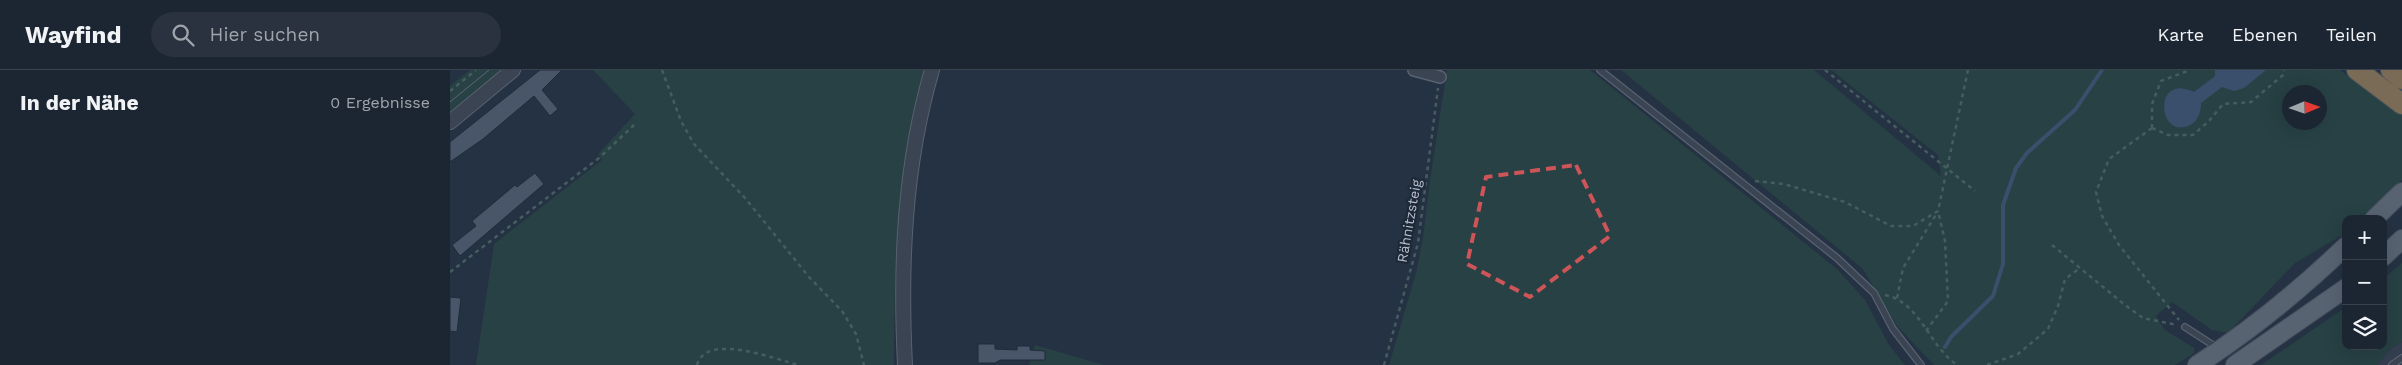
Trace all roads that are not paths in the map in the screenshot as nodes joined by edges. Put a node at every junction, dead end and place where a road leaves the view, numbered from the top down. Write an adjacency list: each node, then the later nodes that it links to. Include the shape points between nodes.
1 (513, 70): 10 (street)
2 (932, 70): 20 (street, via 920,110 904,237)
3 (1414, 70): 7 (street)
4 (1600, 70): 21 (lane, via 1837,258 1874,293 1893,329)
5 (2357, 70): 9 (highway)
6 (2391, 70): 8 (highway)
7 (1440, 73)
8 (2402, 79)
9 (2402, 104)
10 (450, 122)
11 (2402, 192): 12 (main road)
12 (2378, 215)
13 (2402, 239): 15 (main road)
14 (2342, 250): 18 (main road, via 2318,273)
15 (2387, 253)
16 (2342, 291): 23 (main road)
17 (2185, 327): 18 (lane)
18 (2220, 350): 22 (main road)
19 (2402, 358): 24 (lane)
20 (905, 365)
21 (1921, 365)
22 (2197, 365)
23 (2235, 365)
24 (2392, 365)

